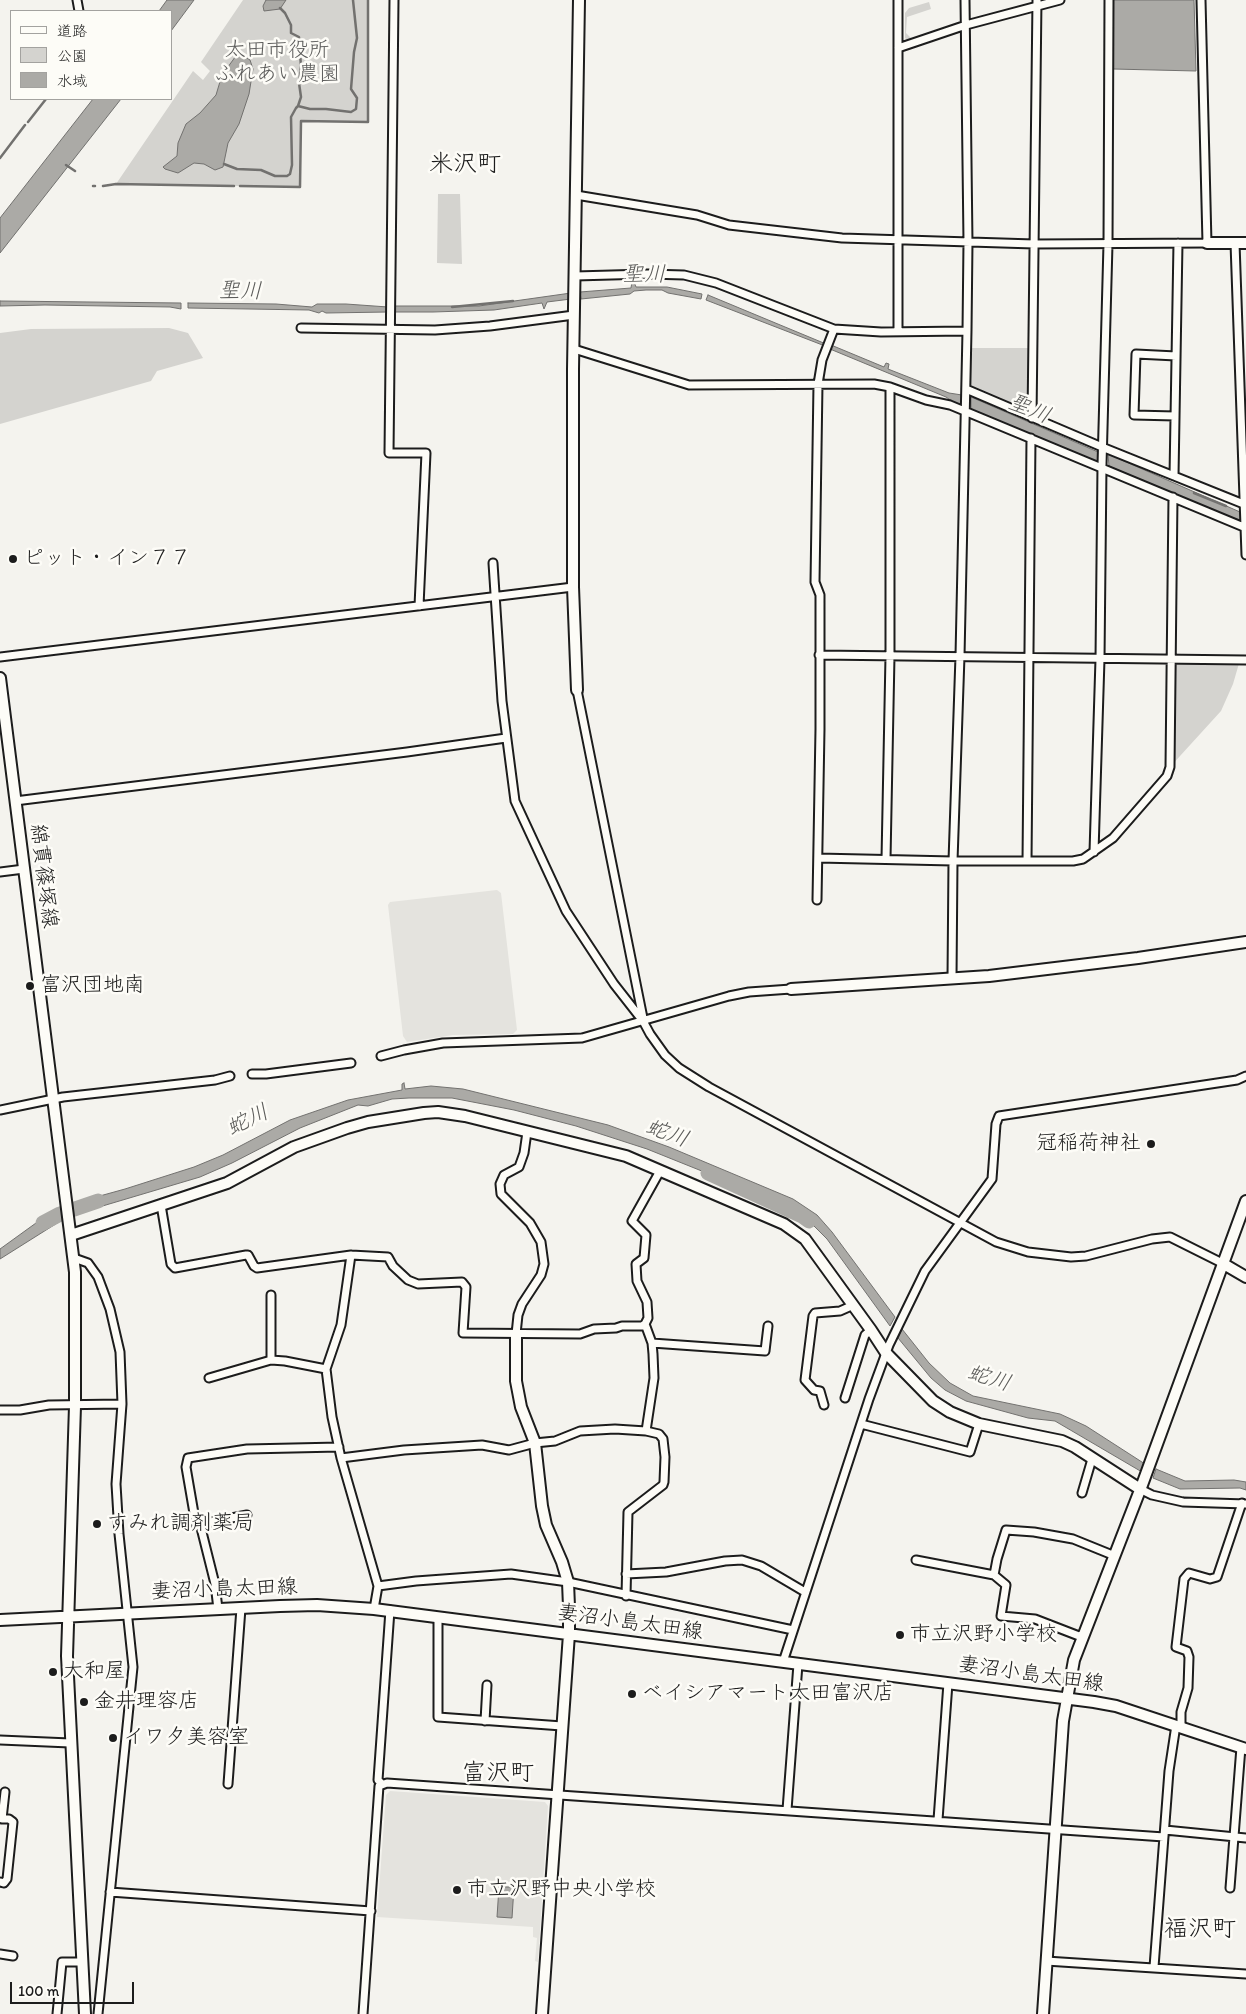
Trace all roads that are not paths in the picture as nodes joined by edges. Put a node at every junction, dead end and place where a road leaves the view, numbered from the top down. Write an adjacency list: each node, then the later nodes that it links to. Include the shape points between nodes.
1 (394, 0): 21 (street)
2 (579, 0): 11 (street)
3 (898, 0): 10 (street)
4 (965, 0): 9 (street)
5 (1060, 0): 8 (street)
6 (1109, 0): 18 (street)
7 (1201, 0): 15 (street)
8 (1037, 3): 9 (street); 17 (street)
9 (966, 25): 10 (street); 13 (street)
10 (898, 48): 12 (street)
11 (576, 195): 12 (street, via 697,215 737,226 842,238); 19 (street)
12 (899, 240): 13 (street); 23 (street)
13 (968, 242): 17 (street); 24 (street)
14 (1178, 243): 15 (street); 18 (street); 27 (street)
15 (1207, 243): 16 (street)
16 (1241, 243): 39 (street)
17 (1034, 244): 18 (street); 33 (street)
18 (1108, 244): 35 (street)
19 (575, 279): 20 (street); 25 (street, via 684,275 723,285)
20 (574, 313): 21 (street, via 482,327); 26 (street)
21 (391, 327): 22 (street); 45 (street, via 389,452 426,453)
22 (301, 328)
23 (898, 331): 24 (street); 25 (street)
24 (967, 331): 30 (street)
25 (833, 332): 28 (street, via 823,356)
26 (574, 349): 28 (street, via 690,385); 43 (street)
27 (1176, 356): 32 (street); 32 (street, via 1136,354 1134,415)
28 (818, 384): 29 (street); 46 (street, via 815,582 820,596)
29 (890, 387): 31 (street); 47 (street)
30 (966, 392): 31 (street); 33 (street)
31 (966, 410): 34 (street); 48 (street)
32 (1175, 416): 37 (street)
33 (1032, 418): 35 (street)
34 (1031, 438): 36 (street); 50 (street)
35 (1102, 449): 36 (street); 37 (street)
36 (1102, 466): 38 (street); 51 (street)
37 (1174, 476): 39 (street)
38 (1173, 497): 40 (street); 52 (street)
39 (1245, 506): 40 (street)
40 (1245, 526): 41 (street)
41 (1246, 555)
42 (493, 564): 44 (street)
43 (573, 587): 44 (street); 55 (street)
44 (495, 597): 45 (street); 56 (street)
45 (419, 606): 49 (street)
46 (819, 655): 47 (street); 59 (street)
47 (890, 656): 48 (street); 60 (street)
48 (960, 656): 50 (street); 61 (street)
49 (0, 658)
50 (1028, 658): 51 (street); 62 (street)
51 (1100, 658): 52 (street); 58 (street)
52 (1170, 660): 53 (street); 58 (street, via 1170,767 1167,776 1113,838)
53 (1246, 660)
54 (0, 678): 57 (street, 綿貫篠塚線)
55 (577, 690): 69 (street)
56 (506, 738): 57 (street); 69 (street, via 515,801 566,911 614,984)
57 (15, 801): 63 (street, 綿貫篠塚線)
58 (1094, 852): 62 (street, via 1073,862)
59 (818, 858): 60 (street); 65 (street)
60 (886, 859): 61 (street)
61 (953, 861): 62 (street); 67 (street)
62 (1027, 861)
63 (24, 868): 64 (street); 75 (street, 綿貫篠塚線)
64 (0, 872)
65 (817, 900)
66 (1246, 942): 67 (street, via 1138,958)
67 (952, 978): 68 (street)
68 (791, 989): 69 (street, via 729,996)
69 (643, 1021): 70 (street, via 582,1038 443,1043); 81 (street, via 665,1055 709,1087)
70 (381, 1056)
71 (351, 1063): 72 (street)
72 (252, 1074)
73 (230, 1076): 75 (street)
74 (1246, 1076): 81 (street, via 999,1116 992,1179)
75 (52, 1100): 76 (street); 82 (street, 綿貫篠塚線)
76 (0, 1110)
77 (527, 1132): 78 (street, via 626,1156); 80 (street, via 438,1112 368,1122 294,1148 227,1183); 92 (street, via 519,1167 504,1175 500,1184 501,1194 530,1224 541,1242 544,1264 542,1275 522,1304)
78 (660, 1171): 88 (street, via 794,1229); 89 (street, via 632,1221 646,1235 644,1258 636,1264 637,1281 647,1302)
79 (1246, 1202): 85 (street)
80 (161, 1205): 82 (street); 83 (street, via 175,1268 246,1255 257,1268)
81 (962, 1223): 85 (street, via 996,1242 1028,1252 1071,1258 1170,1237); 94 (street, via 925,1271)
82 (71, 1231): 84 (street, 綿貫篠塚線)
83 (351, 1255): 92 (street, via 388,1257 408,1280 418,1284 462,1282 466,1287 463,1332); 96 (street, via 341,1325)
84 (74, 1258): 99 (street, via 88,1263 107,1298 120,1352); 101 (street, 綿貫篠塚線)
85 (1222, 1263): 86 (street); 110 (street)
86 (1246, 1277)
87 (271, 1295): 95 (street)
88 (852, 1303): 91 (street); 100 (street, via 844,1309 813,1316 805,1380 814,1390 820,1391)
89 (645, 1324): 92 (street, via 594,1329 580,1334); 93 (street)
90 (768, 1326): 93 (street, via 765,1351)
91 (871, 1330): 94 (street); 98 (street, via 865,1335)
92 (516, 1334): 106 (street, via 516,1381 521,1407)
93 (652, 1342): 105 (street, via 654,1378)
94 (888, 1349): 103 (street); 104 (street, via 933,1401)
95 (271, 1360): 96 (street); 97 (street)
96 (326, 1369): 107 (street)
97 (208, 1378)
98 (845, 1398)
99 (122, 1404): 101 (street); 127 (street, via 116,1484)
100 (824, 1405)
101 (75, 1406): 102 (street); 128 (street, 綿貫篠塚線)
102 (0, 1410)
103 (861, 1424): 104 (street, via 970,1452); 121 (street)
104 (979, 1424): 109 (street, via 1055,1439)
105 (646, 1431): 106 (street, via 580,1431 556,1441); 117 (street, via 660,1434 663,1439 664,1482 628,1512)
106 (536, 1443): 108 (street, via 509,1450 482,1445); 119 (street, via 546,1525)
107 (339, 1447): 108 (street); 114 (street, via 247,1449 188,1458 186,1467 194,1515 196,1524)
108 (341, 1458): 120 (street)
109 (1092, 1459): 110 (street); 111 (street)
110 (1141, 1487): 112 (street, via 1152,1495 1183,1502); 115 (street)
111 (1082, 1493)
112 (1244, 1503): 141 (street, via 1216,1579 1189,1573 1184,1579 1176,1647 1187,1651 1189,1657 1188,1688)
113 (247, 1515): 114 (street)
114 (200, 1524): 124 (street, via 216,1584)
115 (1115, 1556): 118 (street, via 1073,1539 1006,1530); 133 (street)
116 (916, 1560): 118 (street)
117 (626, 1574): 121 (street, via 666,1572 742,1560 761,1566); 122 (street)
118 (994, 1575): 133 (street, via 1006,1585 1001,1616 1034,1619 1079,1636)
119 (568, 1582): 120 (street, via 511,1574); 122 (street); 132 (street)
120 (378, 1586): 125 (street)
121 (805, 1592): 131 (street)
122 (626, 1596): 131 (street)
123 (241, 1608): 124 (street, 妻沼小島太田線); 125 (street, 妻沼小島太田線, via 317,1605); 145 (street)
124 (218, 1609): 127 (street, 妻沼小島太田線)
125 (374, 1609): 126 (street, 妻沼小島太田線)
126 (390, 1610): 129 (street, 妻沼小島太田線); 146 (street, via 378,1780)
127 (127, 1612): 128 (street, 妻沼小島太田線); 157 (street, via 132,1686)
128 (67, 1615): 130 (street, 妻沼小島太田線); 143 (street, 綿貫篠塚線)
129 (438, 1617): 132 (street, 妻沼小島太田線); 139 (street, via 438,1717)
130 (0, 1620)
131 (793, 1630): 134 (street)
132 (569, 1634): 134 (street, 妻沼小島太田線); 140 (street)
133 (1084, 1634): 138 (street, via 1074,1660)
134 (783, 1662): 135 (street, 妻沼小島太田線)
135 (798, 1664): 136 (street, 妻沼小島太田線); 149 (street)
136 (948, 1682): 138 (street, 妻沼小島太田線); 150 (street)
137 (487, 1685): 139 (street)
138 (1066, 1699): 141 (street, 妻沼小島太田線, via 1116,1706); 151 (street)
139 (485, 1721): 140 (street)
140 (562, 1726): 148 (street)
141 (1178, 1726): 144 (street, 妻沼小島太田線); 152 (street, via 1169,1771)
142 (0, 1740): 143 (street)
143 (70, 1743): 162 (street, 綿貫篠塚線)
144 (1243, 1748): 153 (street)
145 (228, 1784)
146 (382, 1784): 148 (street); 158 (street)
147 (5, 1792): 155 (street, via 2,1818 14,1822 7,1879)
148 (557, 1794): 149 (street); 169 (street)
149 (787, 1810): 150 (street)
150 (938, 1820): 151 (street)
151 (1056, 1828): 152 (street); 161 (street)
152 (1164, 1834): 153 (street); 163 (street)
153 (1234, 1837): 154 (street); 156 (street)
154 (1246, 1838)
155 (0, 1882)
156 (1230, 1888)
157 (110, 1892): 158 (street); 167 (street)
158 (370, 1911): 168 (street)
159 (0, 1954): 160 (street)
160 (13, 1956)
161 (1046, 1961): 163 (street); 170 (street)
162 (82, 1962): 165 (street, via 62,1962); 166 (street, 綿貫篠塚線)
163 (1154, 1967): 164 (street)
164 (1246, 1974)
165 (57, 2014)
166 (85, 2014)
167 (98, 2014)
168 (363, 2014)
169 (542, 2014)
170 (1043, 2014)

